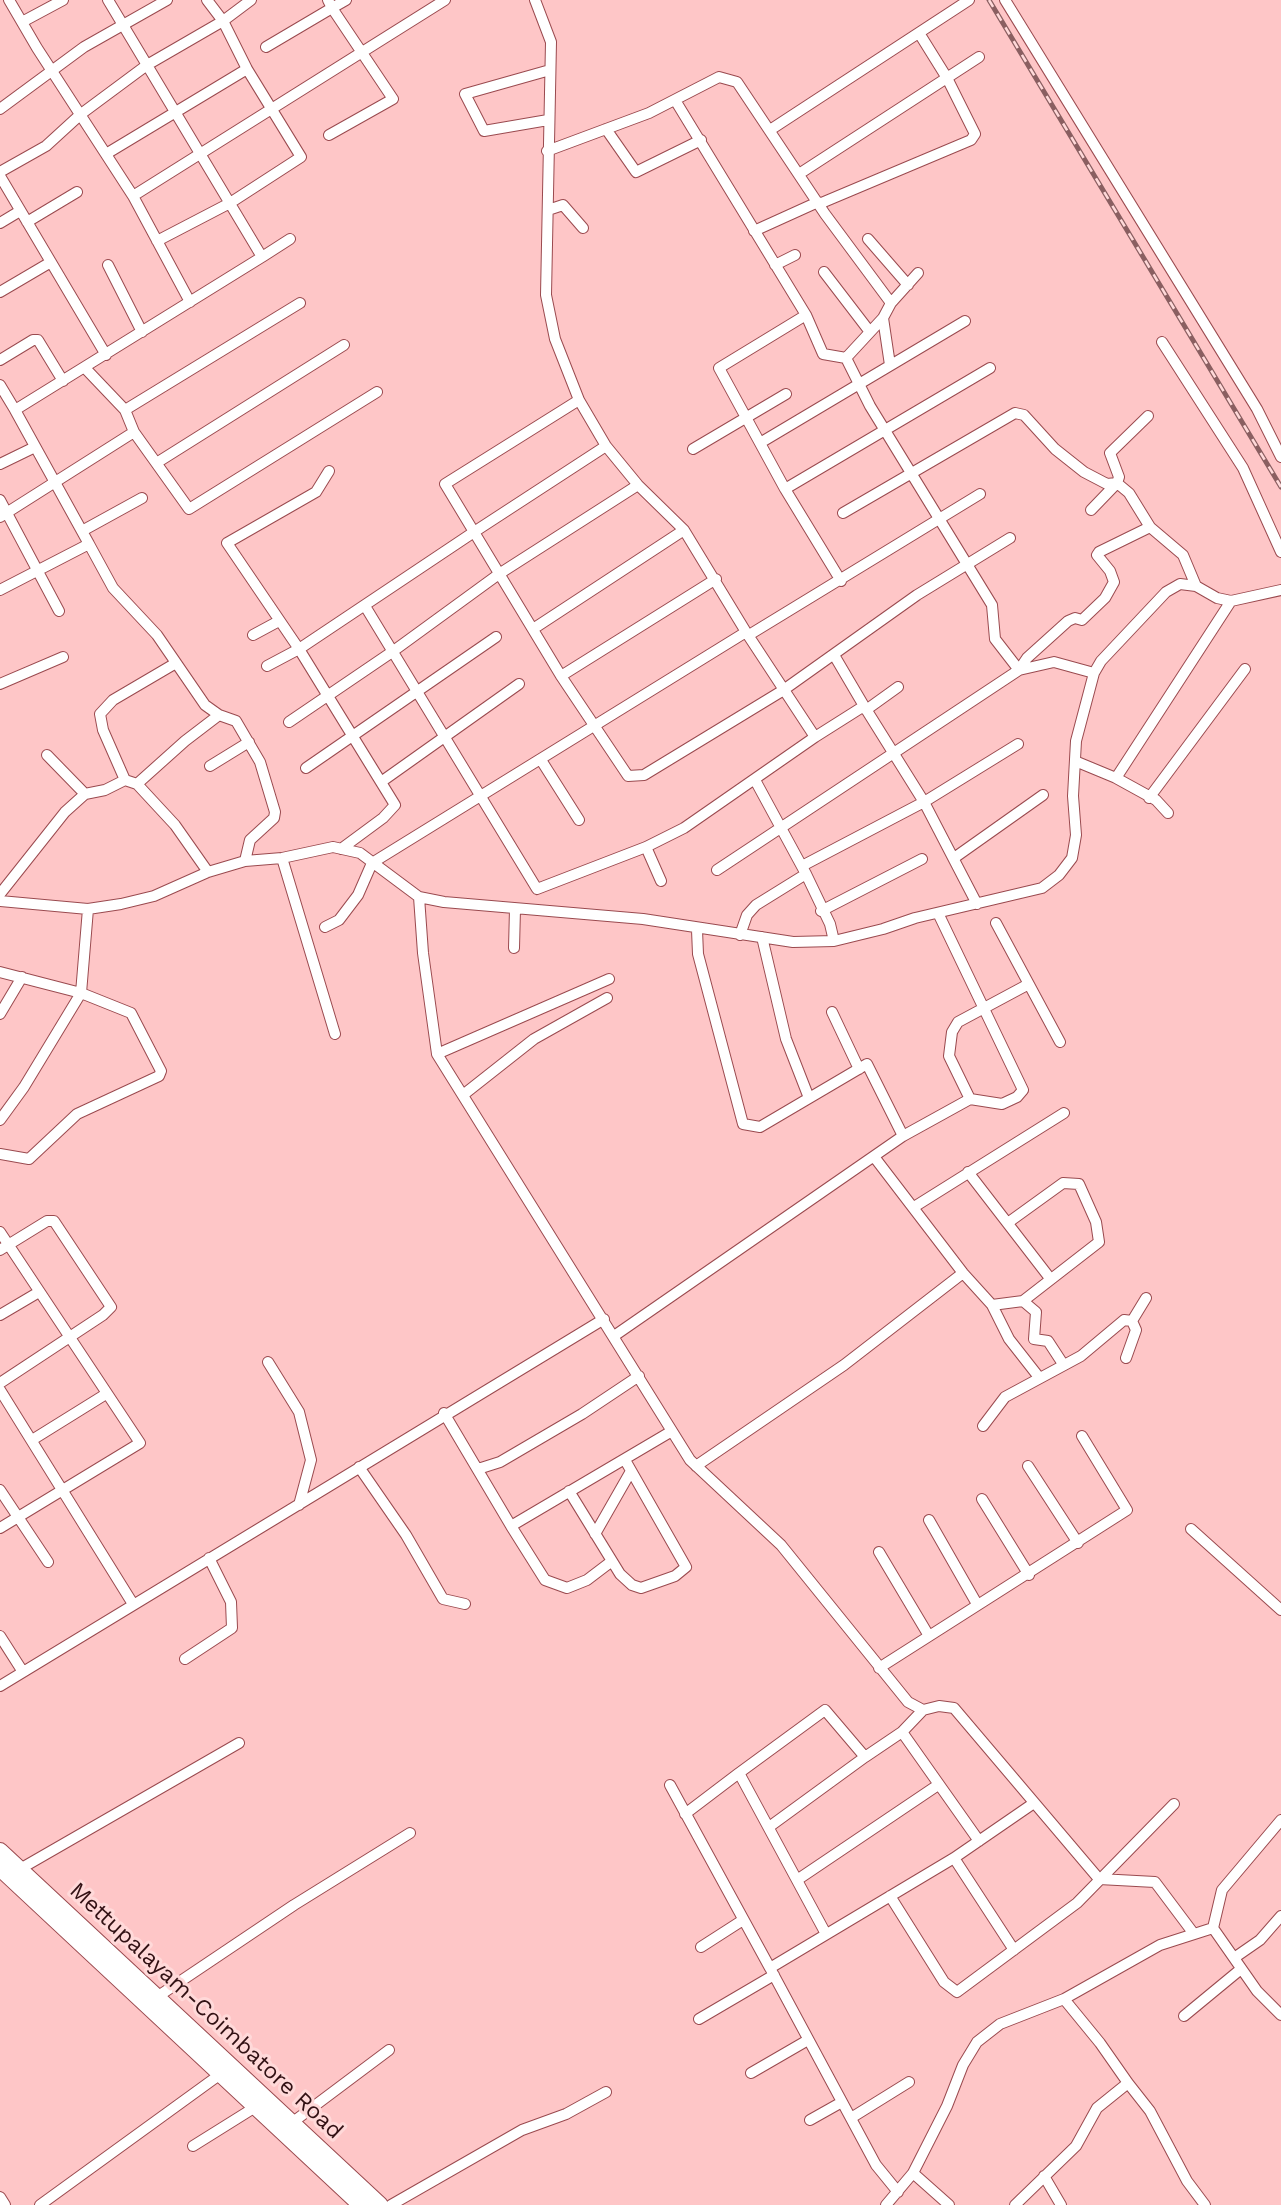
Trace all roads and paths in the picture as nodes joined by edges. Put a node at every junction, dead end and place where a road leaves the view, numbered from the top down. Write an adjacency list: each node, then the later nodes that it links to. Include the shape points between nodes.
1 (9, 0): 14 (street)
2 (63, 0): 14 (street)
3 (108, 0): 15 (street)
4 (167, 0): 15 (street)
5 (207, 0): 13 (street)
6 (251, 0): 13 (street)
7 (346, 0): 12 (street)
8 (445, 0): 18 (street)
9 (534, 0): 23 (street, via 551,42)
10 (969, 0): 16 (street)
11 (1005, 0): 94 (street, via 1257,409)
12 (330, 4): 17 (street); 18 (street)
13 (223, 21): 20 (street); 22 (street)
14 (22, 22): 21 (street)
15 (123, 26): 20 (street); 21 (street)
16 (919, 33): 24 (street); 32 (street)
17 (266, 47)
18 (361, 53): 26 (street); 33 (street, via 393,99)
19 (979, 57): 24 (street)
20 (147, 65): 28 (street); 29 (street)
21 (51, 69): 27 (street); 28 (street)
22 (247, 69): 26 (street); 29 (street)
23 (550, 70): 30 (street); 30 (street, via 465,94 484,131)
24 (947, 78): 39 (street); 43 (street, via 975,134 971,140)
25 (675, 100): 31 (street); 32 (street, via 719,77 737,82); 34 (street)
26 (272, 108): 37 (street); 42 (street, via 301,157)
27 (0, 109)
28 (81, 114): 36 (street); 38 (street, via 46,146)
29 (176, 114): 36 (street); 37 (street)
30 (548, 120): 35 (street)
31 (606, 129): 34 (street, via 636,172); 35 (street)
32 (770, 130): 39 (street)
33 (329, 135)
34 (701, 140): 49 (street)
35 (547, 151): 44 (street)
36 (106, 153): 41 (street)
37 (200, 154): 41 (street); 42 (street)
38 (0, 174): 45 (street)
39 (799, 174): 43 (street)
40 (78, 192): 46 (street)
41 (133, 196): 52 (street)
42 (230, 203): 52 (street); 54 (street)
43 (818, 203): 49 (street); 64 (street)
44 (548, 210): 48 (street, via 563,205); 83 (street, via 546,295 555,339)
45 (20, 211): 46 (street); 47 (street)
46 (27, 222): 55 (street)
47 (0, 223)
48 (583, 228)
49 (754, 231): 57 (street)
50 (290, 239): 54 (street)
51 (868, 239): 60 (street)
52 (157, 241): 62 (street)
53 (795, 255): 57 (street)
54 (262, 257): 62 (street)
55 (51, 262): 61 (street); 72 (street)
56 (108, 265): 68 (street)
57 (775, 265): 65 (street)
58 (824, 272): 69 (street)
59 (918, 273): 60 (street)
60 (908, 285): 64 (street)
61 (0, 292)
62 (190, 302): 68 (street)
63 (300, 303): 85 (street)
64 (891, 303): 66 (street)
65 (806, 315): 73 (street, via 823,354); 87 (street, via 719,368)
66 (883, 318): 69 (street); 75 (street)
67 (965, 321): 75 (street)
68 (142, 332): 72 (street)
69 (870, 332): 73 (street)
70 (1162, 342): 116 (street, via 1243,468)
71 (344, 345): 95 (street)
72 (106, 355): 76 (street)
73 (846, 358): 79 (street)
74 (0, 360): 78 (street, via 38,340)
75 (890, 365): 79 (street)
76 (85, 368): 78 (street); 85 (street)
77 (990, 368): 88 (street)
78 (63, 381): 84 (street)
79 (858, 383): 88 (street); 90 (street)
80 (0, 385): 84 (street)
81 (377, 393): 95 (street, via 191,509)
82 (786, 394): 87 (street)
83 (579, 400): 91 (street); 113 (street, via 445,484)
84 (15, 410): 92 (street)
85 (125, 410): 89 (street)
86 (1147, 416): 100 (street, via 1110,453)
87 (747, 418): 90 (street); 93 (street)
88 (885, 429): 98 (street); 102 (street)
89 (134, 432): 95 (street); 99 (street)
90 (760, 443): 102 (street)
91 (606, 446): 101 (street); 113 (street)
92 (35, 447): 96 (street); 99 (street)
93 (693, 449)
94 (1281, 457)
95 (158, 462)
96 (0, 464)
97 (329, 471): 128 (street, via 316,492 227,543)
98 (910, 472): 100 (street, via 1015,413 1024,415 1084,472 1107,484); 107 (street); 109 (street)
99 (56, 483): 108 (street); 112 (street)
100 (1117, 483): 106 (street); 110 (street, via 1129,493)
101 (639, 485): 111 (street); 119 (street)
102 (785, 489): 121 (street)
103 (980, 494): 109 (street)
104 (142, 498): 112 (street)
105 (0, 500): 108 (street)
106 (1091, 510)
107 (843, 513)
108 (3, 515): 118 (street)
109 (938, 519): 117 (street); 121 (street)
110 (1150, 527): 122 (street, via 1183,555); 140 (street, via 1099,552 1114,582 1105,598 1083,620 1068,621)
111 (684, 530): 120 (street); 129 (street)
112 (82, 531): 115 (street)
113 (474, 532): 119 (street); 126 (street)
114 (1010, 538): 117 (street)
115 (89, 544): 118 (street); 137 (street, via 113,589 157,635)
116 (1281, 552)
117 (967, 565): 135 (street); 140 (street, via 992,605 995,639)
118 (37, 571): 123 (street); 127 (street)
119 (499, 574): 129 (street); 134 (street)
120 (716, 579): 130 (street); 142 (street)
121 (841, 580): 130 (street)
122 (1196, 586): 125 (street); 141 (street, via 1180,584 1166,592)
123 (0, 590)
124 (1281, 590): 125 (street)
125 (1231, 601): 164 (street)
126 (365, 606): 133 (street); 134 (street)
127 (59, 611)
128 (279, 621): 131 (street); 133 (street)
129 (533, 629): 142 (street)
130 (747, 634): 147 (street); 152 (street)
131 (253, 635)
132 (496, 638): 146 (street)
133 (299, 649): 138 (street); 148 (street)
134 (392, 652): 146 (street); 148 (street)
135 (834, 654): 147 (street); 149 (street)
136 (64, 657): 143 (street)
137 (176, 663): 150 (street, via 205,705); 165 (street, via 113,700 100,714)
138 (267, 666)
139 (1245, 669): 172 (street)
140 (1019, 670): 141 (street, via 1054,662); 158 (street)
141 (1094, 673): 161 (street)
142 (561, 676): 152 (street)
143 (0, 684)
144 (519, 684): 155 (street)
145 (898, 687): 149 (street)
146 (418, 691): 154 (street); 155 (street)
147 (782, 691): 152 (street, via 645,775 628,776); 153 (street)
148 (328, 697): 151 (street); 154 (street)
149 (865, 708): 153 (street); 158 (street)
150 (219, 715): 156 (street, via 236,721); 168 (street)
151 (289, 722)
152 (594, 728): 160 (street)
153 (815, 737): 166 (street)
154 (353, 738): 163 (street); 167 (street)
155 (445, 738): 167 (street); 171 (street)
156 (249, 742): 162 (street); 182 (street, via 275,812 250,840)
157 (1018, 744): 173 (street)
158 (892, 751): 173 (street); 176 (street)
159 (47, 755): 169 (street)
160 (541, 760): 171 (street); 175 (street)
161 (1075, 761): 164 (street); 191 (street, via 1072,858 1042,888)
162 (210, 766)
163 (306, 768)
164 (1116, 778): 172 (street)
165 (125, 780): 168 (street); 169 (street)
166 (755, 780): 176 (street); 177 (street)
167 (381, 782): 178 (street, via 395,805)
168 (137, 784): 186 (street, via 175,825)
169 (85, 794): 188 (street, via 65,811)
170 (1043, 795): 180 (street)
171 (481, 798): 177 (street, via 537,889); 183 (street)
172 (1149, 798): 174 (street)
173 (924, 802): 180 (street); 185 (street)
174 (1168, 813)
175 (579, 820)
176 (782, 827): 184 (street); 185 (street)
177 (646, 848): 187 (street)
178 (341, 849): 179 (street, via 333,846); 183 (street, via 360,853)
179 (282, 858): 182 (street); 212 (street)
180 (954, 858): 191 (street)
181 (922, 859): 194 (street)
182 (245, 861): 186 (street)
183 (372, 863): 189 (street); 197 (street, via 358,895 339,920)
184 (717, 870)
185 (804, 870): 194 (street); 199 (street, via 756,905)
186 (208, 872): 192 (street, via 154,896)
187 (661, 881)
188 (0, 894)
189 (419, 897): 193 (street); 214 (street)
190 (0, 901): 192 (street)
191 (977, 904): 195 (street)
192 (88, 909): 207 (street)
193 (515, 909): 198 (street, via 643,919); 202 (street)
194 (821, 911): 201 (street)
195 (938, 913): 201 (street); 209 (street)
196 (996, 923): 206 (street)
197 (325, 928)
198 (697, 930): 199 (street); 217 (street, via 698,954 743,1124 760,1127)
199 (740, 935): 200 (street)
200 (762, 937): 201 (street); 217 (street, via 786,1040)
201 (834, 941)
202 (514, 948)
203 (0, 972): 204 (street)
204 (22, 977): 207 (street); 211 (street)
205 (610, 979): 214 (street)
206 (1027, 985): 209 (street); 213 (street)
207 (80, 993): 220 (street); 222 (street, via 131,1013 161,1071 159,1076 77,1114 29,1160)
208 (607, 998): 216 (street, via 534,1039)
209 (983, 1007): 218 (street, via 958,1023 948,1042 949,1056); 218 (street, via 1023,1090 1002,1104)
210 (832, 1012): 215 (street)
211 (0, 1014)
212 (335, 1034)
213 (1060, 1042)
214 (437, 1054): 216 (street)
215 (859, 1069): 217 (street); 221 (street, via 866,1064)
216 (463, 1095): 236 (street)
217 (809, 1098)
218 (970, 1099): 221 (street)
219 (1065, 1113): 224 (street)
220 (0, 1120)
221 (903, 1136): 223 (street)
222 (0, 1154)
223 (875, 1158): 225 (street); 239 (street)
224 (968, 1172): 225 (street); 226 (street)
225 (914, 1207): 229 (street)
226 (1009, 1222): 230 (street); 230 (street, via 1063,1183 1079,1184 1096,1222 1098,1242)
227 (0, 1231): 228 (street)
228 (5, 1248): 231 (street); 238 (street, via 54,1221 111,1307)
229 (963, 1273): 234 (street); 255 (street, via 844,1365)
230 (1049, 1277): 233 (street)
231 (39, 1292): 235 (street); 238 (street)
232 (1146, 1298): 237 (street)
233 (1023, 1301): 234 (street); 242 (street, via 1035,1312 1034,1339 1048,1340)
234 (992, 1305): 244 (street, via 1009,1339)
235 (0, 1315)
236 (604, 1319): 239 (street); 248 (street)
237 (1132, 1321): 240 (street, via 1136,1330); 242 (street, via 1124,1320 1081,1356)
238 (67, 1336): 245 (street); 247 (street)
239 (614, 1336): 243 (street)
240 (1126, 1358)
241 (268, 1362): 263 (street, via 299,1412 312,1460)
242 (1063, 1364): 244 (street)
243 (639, 1376): 250 (street); 257 (street, via 500,1462)
244 (1038, 1376): 249 (street, via 1005,1397)
245 (0, 1383)
246 (0, 1390): 252 (street)
247 (106, 1394): 252 (street); 259 (street, via 139,1443)
248 (444, 1413): 254 (street); 257 (street)
249 (983, 1426)
250 (672, 1431): 253 (street); 255 (street)
251 (1082, 1436): 270 (street, via 1128,1510)
252 (32, 1440): 259 (street)
253 (625, 1460): 258 (street); 261 (street)
254 (359, 1466): 263 (street); 277 (street, via 443,1599)
255 (696, 1466): 283 (street, via 781,1545)
256 (1028, 1466): 270 (street)
257 (478, 1469): 266 (street)
258 (631, 1471): 269 (street); 273 (street, via 686,1567 675,1576 641,1588 620,1574)
259 (64, 1489): 264 (street); 276 (street)
260 (0, 1490): 264 (street)
261 (569, 1491): 266 (street); 269 (street)
262 (982, 1499): 275 (street)
263 (299, 1505): 272 (street)
264 (17, 1518): 267 (street); 274 (street)
265 (929, 1520): 278 (street)
266 (512, 1526): 273 (street, via 545,1580 567,1588)
267 (0, 1528)
268 (1191, 1529): 279 (street)
269 (595, 1534): 273 (street)
270 (1078, 1543): 275 (street)
271 (879, 1552): 281 (street)
272 (209, 1558): 276 (street); 282 (street, via 231,1602 232,1628)
273 (612, 1561)
274 (48, 1562)
275 (1028, 1575): 278 (street)
276 (133, 1604): 284 (street)
277 (465, 1604)
278 (977, 1604): 281 (street)
279 (1281, 1610)
280 (0, 1636): 284 (street)
281 (929, 1636): 283 (street)
282 (185, 1659)
283 (879, 1668): 286 (street, via 908,1702)
284 (23, 1672): 285 (street)
285 (0, 1686)
286 (923, 1710): 287 (street); 293 (street, via 954,1708)
287 (902, 1731): 289 (street); 292 (street)
288 (239, 1743): 303 (street)
289 (865, 1757): 290 (street, via 825,1710); 297 (street)
290 (739, 1773): 295 (street); 297 (street)
291 (670, 1785): 295 (street)
292 (938, 1785): 299 (street); 305 (street)
293 (1034, 1803): 299 (street); 304 (street)
294 (1174, 1804): 304 (street)
295 (685, 1814): 308 (street)
296 (1281, 1820): 309 (street, via 1222,1890)
297 (769, 1827): 305 (street)
298 (410, 1833): 319 (street)
299 (979, 1841): 301 (street)
300 (0, 1852): 303 (highway, Mettupalayam-Coimbatore Road)
301 (954, 1858): 306 (street); 314 (street)
302 (0, 1868): 310 (highway)
303 (20, 1870): 310 (highway, Mettupalayam-Coimbatore Road)
304 (1099, 1879): 312 (street, via 1155,1882); 314 (street, via 1077,1903)
305 (797, 1880): 311 (street)
306 (890, 1896): 311 (street); 314 (street, via 944,1982 957,1992)
307 (1281, 1916): 315 (street, via 1260,1940)
308 (743, 1920): 313 (street); 317 (street)
309 (1213, 1928): 312 (street); 315 (street)
310 (75, 1929): 319 (highway, Mettupalayam-Coimbatore Road)
311 (826, 1934): 317 (street)
312 (1194, 1934): 318 (street, via 1160,1945)
313 (701, 1947)
314 (1014, 1950)
315 (1234, 1958): 316 (street)
316 (1241, 1969): 320 (street); 321 (street)
317 (772, 1972): 322 (street); 323 (street)
318 (1064, 1999): 328 (street); 336 (street, via 1000,2024 977,2042)
319 (153, 2001): 325 (highway); 334 (highway, Mettupalayam-Coimbatore Road)
320 (1281, 2015)
321 (1184, 2016)
322 (699, 2018)
323 (808, 2040): 326 (street); 330 (street)
324 (389, 2050): 334 (street)
325 (222, 2073): 331 (highway); 341 (street)
326 (751, 2073)
327 (909, 2082): 332 (street)
328 (1128, 2083): 337 (street, via 1097,2108 1076,2146); 349 (street, via 1150,2111)
329 (606, 2092): 344 (street, via 566,2114 522,2130)
330 (842, 2102): 332 (street); 333 (street)
331 (257, 2106): 335 (street); 342 (highway)
332 (851, 2118): 338 (street, via 876,2165)
333 (810, 2120)
334 (293, 2122): 343 (highway, Mettupalayam-Coimbatore Road)
335 (193, 2146)
336 (913, 2173): 338 (street); 346 (street)
337 (1044, 2176): 347 (street); 348 (street)
338 (898, 2192): 345 (street)
339 (0, 2197): 340 (street)
340 (5, 2205)
341 (40, 2205)
342 (361, 2205)
343 (380, 2205)
344 (391, 2205)
345 (886, 2205)
346 (949, 2205)
347 (1015, 2205)
348 (1061, 2205)
349 (1205, 2205)

